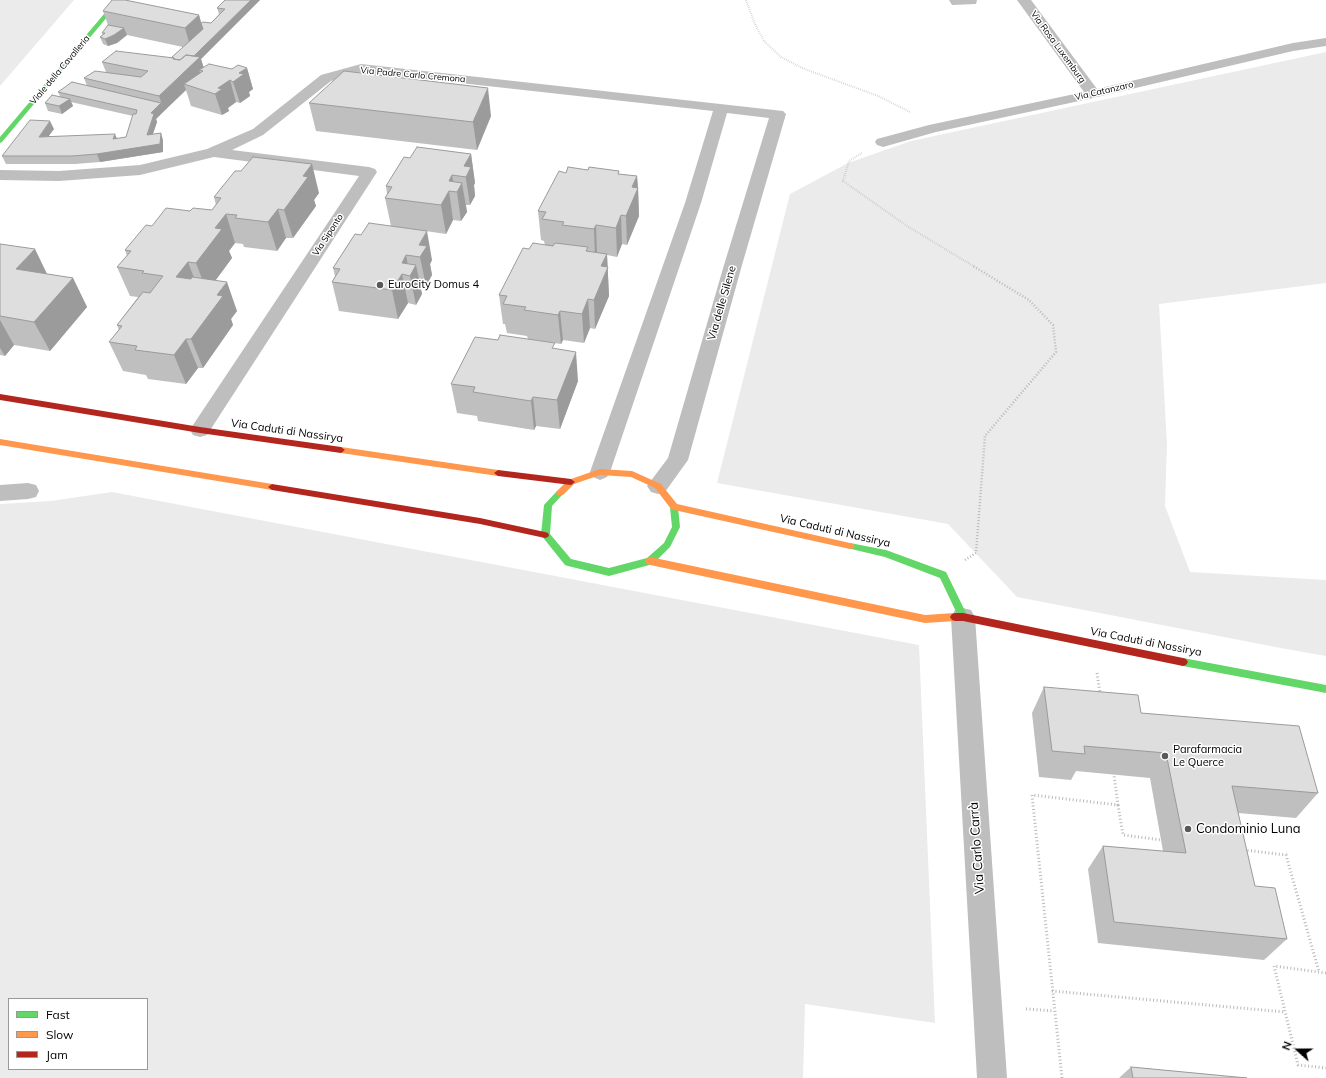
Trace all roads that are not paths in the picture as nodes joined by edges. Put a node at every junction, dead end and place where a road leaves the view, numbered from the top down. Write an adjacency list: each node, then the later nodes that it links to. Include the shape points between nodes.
1 (121, 0): 7 (street, Viale della Cavalleria)
2 (1024, 0): 4 (street, Via Rosa Luxemburg)
3 (1326, 42): 4 (street, Via Catanzaro, via 1293,47)
4 (1093, 94): 8 (street, Via Catanzaro, via 934,128)
5 (721, 109): 6 (street, Via Padre Carlo Cremona); 9 (street, Via Padre Carlo Cremona, via 361,68 326,78 258,132); 14 (street, via 693,203)
6 (778, 114): 16 (street, Via delle Silene, via 678,460)
7 (0, 141)
8 (883, 142)
9 (213, 152): 10 (street, Via Padre Carlo Cremona, via 140,170 59,176); 12 (street, Via Siponto, via 369,172)
10 (0, 175)
11 (0, 397): 12 (street, Via Caduti di Nassirya)
12 (200, 430): 15 (street, Via Caduti di Nassirya)
13 (0, 442): 20 (street, via 480,521)
14 (600, 472): 15 (street, Via Caduti di Nassirya); 16 (street, Via Caduti di Nassirya, via 632,474)
15 (571, 482): 20 (street, Via Caduti di Nassirya, via 548,506)
16 (658, 486): 19 (street, Via Caduti di Nassirya)
17 (28, 491): 18 (street)
18 (0, 493)
19 (674, 507): 21 (street, Via Caduti di Nassirya, via 676,526 667,545); 22 (street, Via Caduti di Nassirya, via 886,554 943,575)
20 (545, 535): 21 (street, Via Caduti di Nassirya, via 568,562 609,572)
21 (650, 561): 22 (street, Via Caduti di Nassirya, via 925,620)
22 (962, 618): 23 (street, Via Caduti di Nassirya); 24 (street, Via Carlo Carrà)
23 (1326, 689)
24 (992, 1078)

